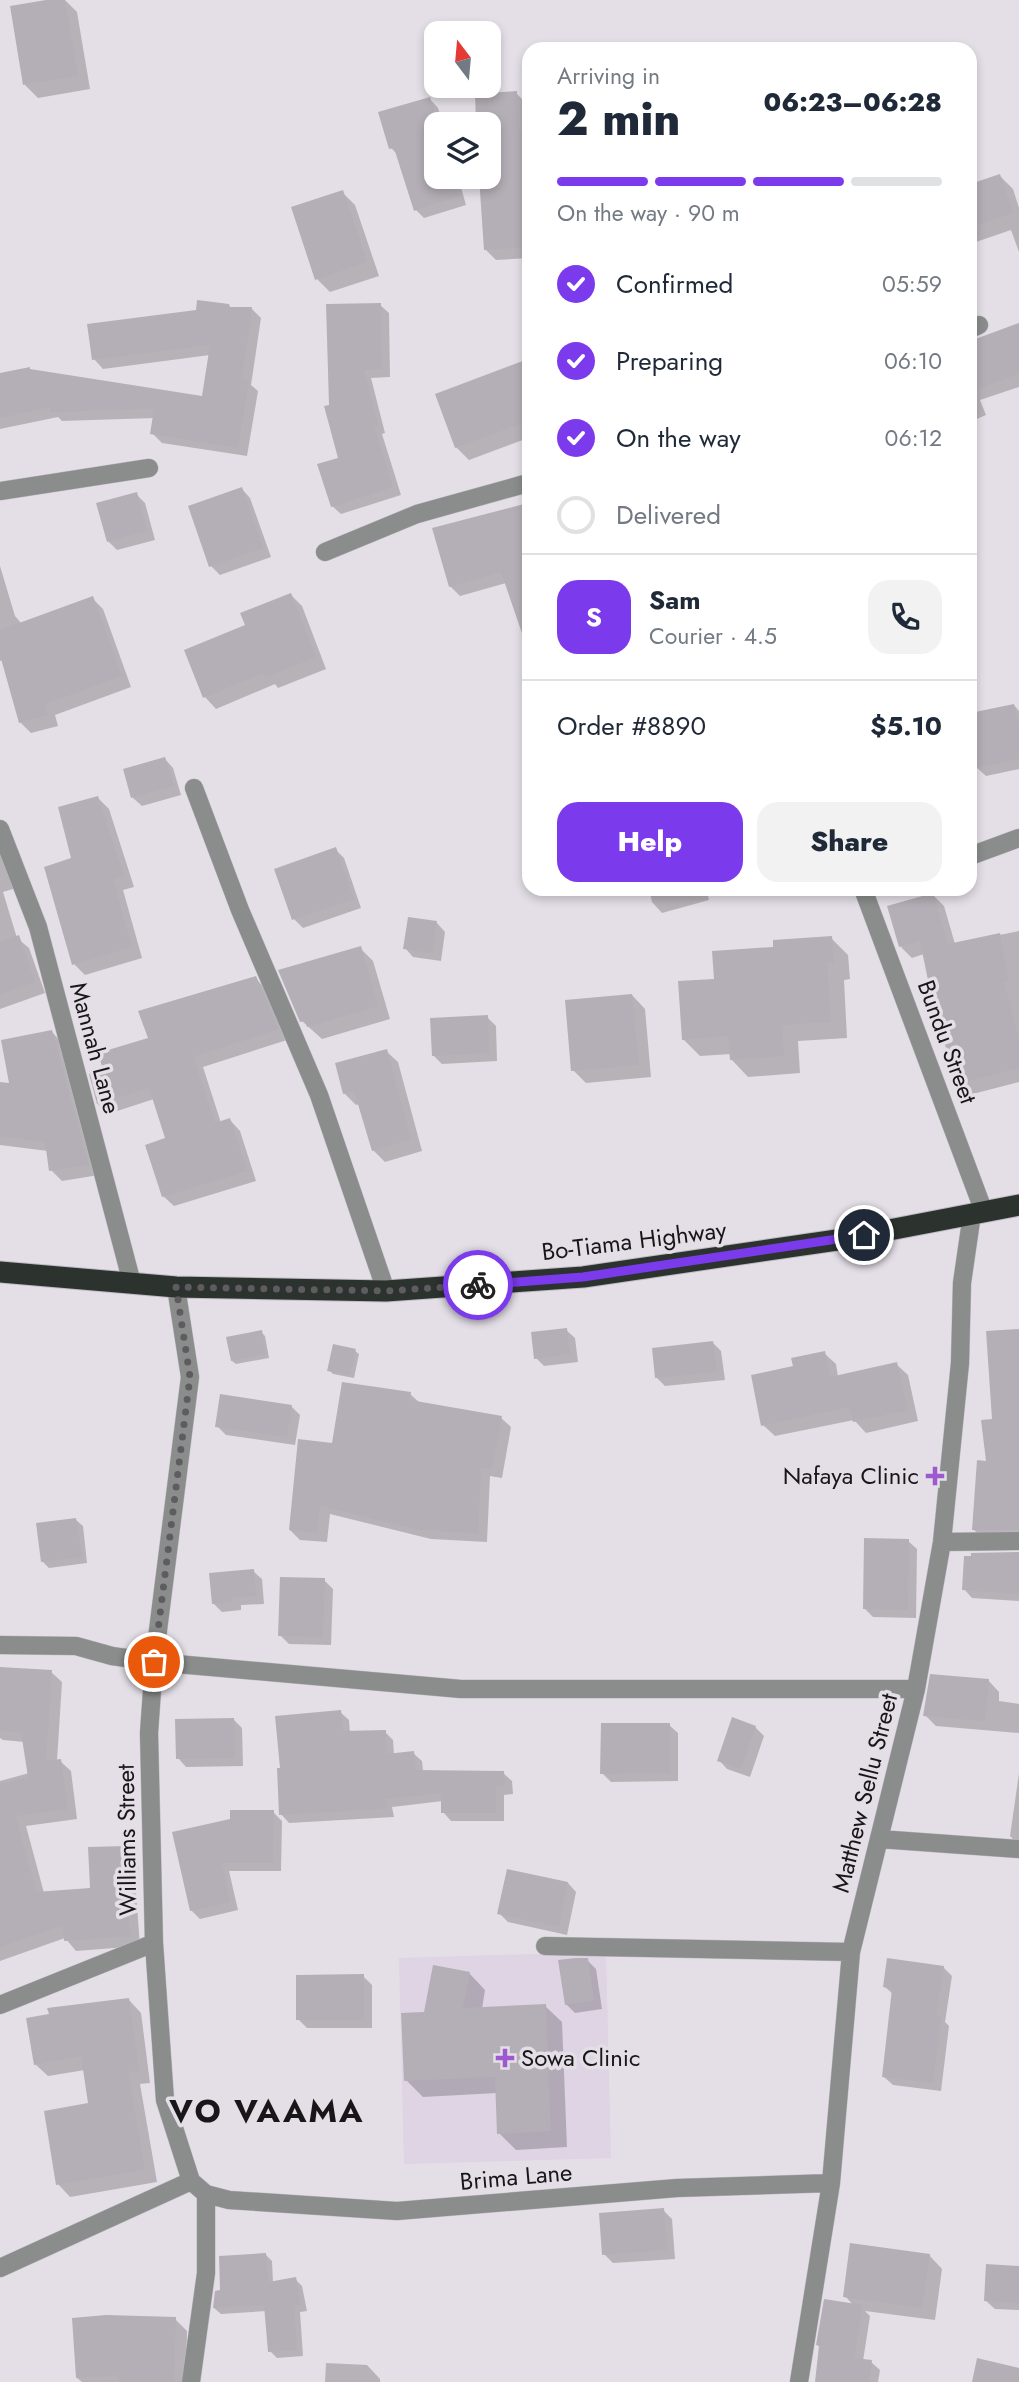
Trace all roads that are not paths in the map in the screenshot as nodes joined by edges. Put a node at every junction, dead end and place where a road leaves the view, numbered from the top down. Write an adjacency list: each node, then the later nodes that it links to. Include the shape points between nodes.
1 (149, 468): 3 (street)
2 (522, 485): 4 (street, via 417,514)
3 (0, 491)
4 (325, 552)
5 (194, 788): 15 (street, via 318,1095)
6 (0, 830): 13 (street, Mannah Lane, via 38,927)
7 (1019, 838): 8 (street)
8 (977, 853)
9 (872, 896): 11 (street, Bundu Street)
10 (1019, 1205): 11 (highway, Bo-Tiama Highway)
11 (978, 1213): 15 (highway, Bo-Tiama Highway, via 837,1240 583,1277); 17 (street, Matthew Sellu Street, via 962,1283 960,1363)
12 (0, 1272): 13 (highway, Bo-Tiama Highway)
13 (132, 1283): 14 (highway, Bo-Tiama Highway)
14 (176, 1287): 15 (highway, Bo-Tiama Highway); 19 (street, Williams Street, via 190,1377)
15 (386, 1291)
16 (1019, 1541): 17 (street)
17 (942, 1542): 20 (street, Matthew Sellu Street)
18 (0, 1645): 19 (street, via 76,1647)
19 (154, 1662): 20 (street, via 461,1689); 23 (street, Williams Street, via 149,1734)
20 (916, 1689): 21 (street, Matthew Sellu Street)
21 (879, 1839): 22 (street); 25 (street, Matthew Sellu Street)
22 (1019, 1849)
23 (154, 1943): 26 (street); 27 (street, Williams Street, via 165,2101)
24 (545, 1946): 25 (street)
25 (851, 1952): 28 (street, Matthew Sellu Street)
26 (0, 2005)
27 (191, 2180): 29 (street, Williams Street); 30 (street)
28 (831, 2183): 29 (street, Brima Lane, via 677,2188 397,2211 229,2200); 32 (street, Matthew Sellu Street)
29 (206, 2194): 31 (street, via 206,2273)
30 (0, 2268)
31 (191, 2382)
32 (799, 2382)

